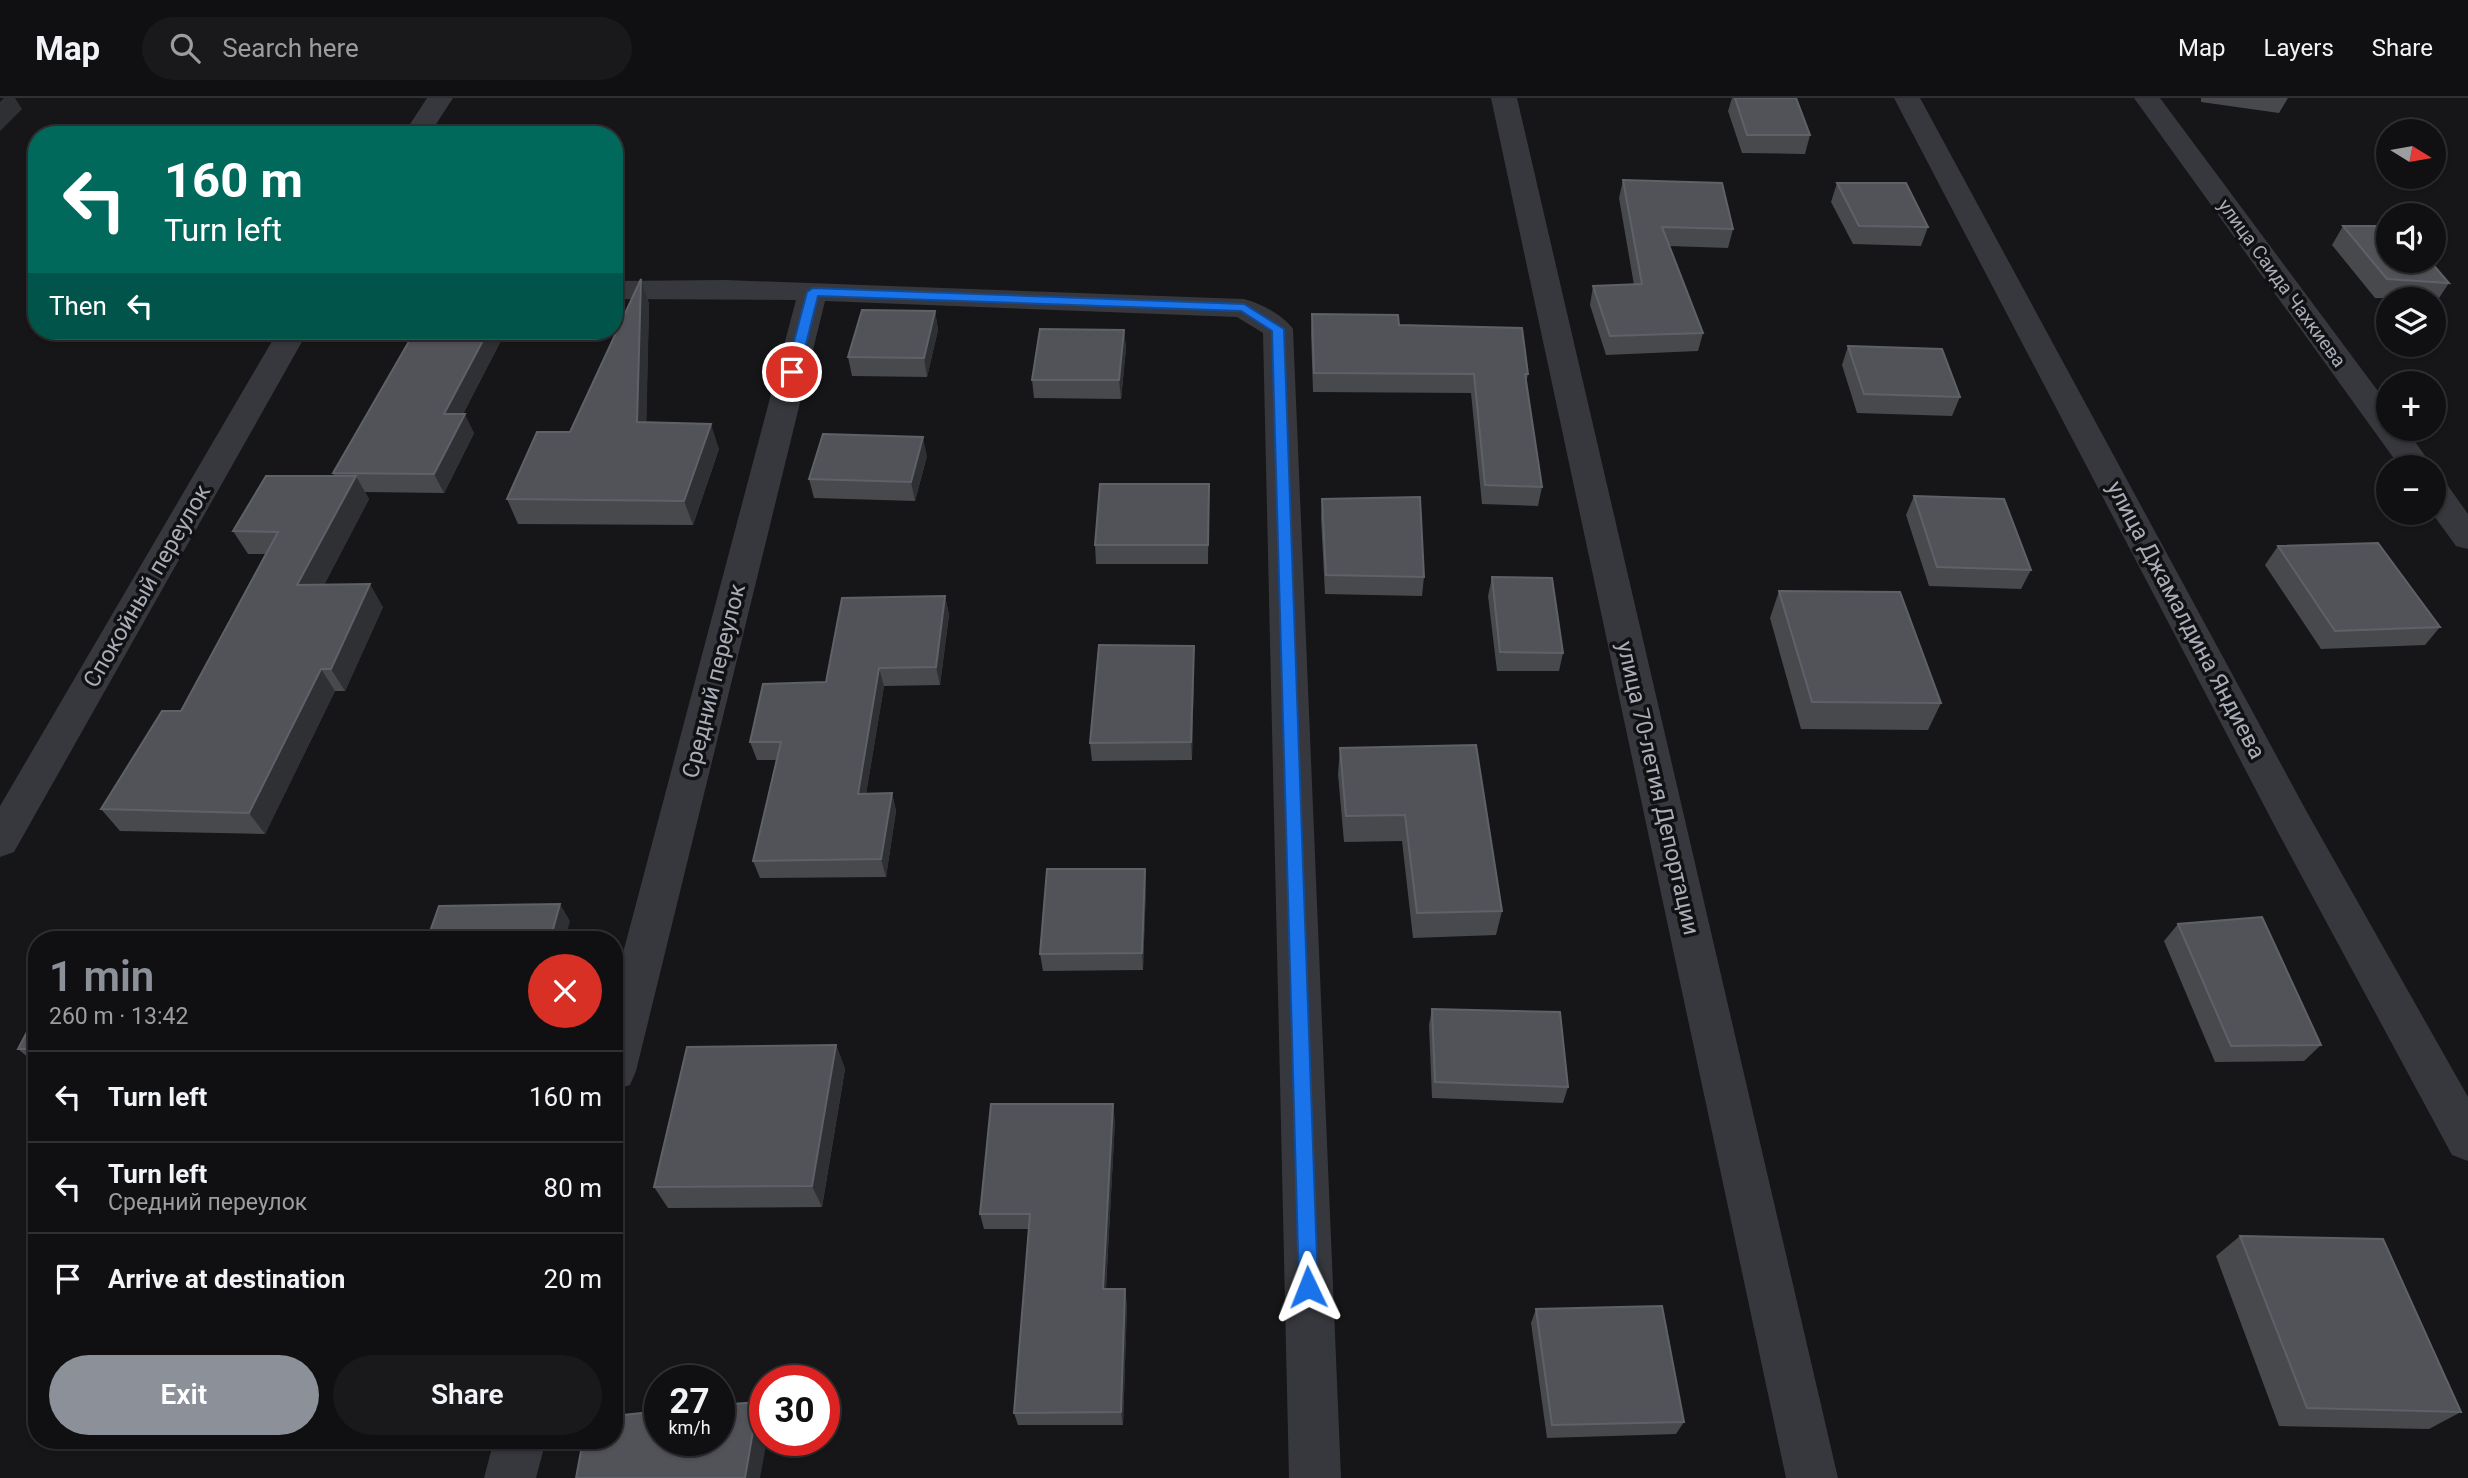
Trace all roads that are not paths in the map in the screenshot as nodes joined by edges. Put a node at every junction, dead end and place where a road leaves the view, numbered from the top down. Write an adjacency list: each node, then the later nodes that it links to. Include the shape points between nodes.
1 (440, 98): 5 (street)
2 (1504, 98): 18 (street, улица 70-летия Депортации)
3 (1907, 98): 14 (street, улица Джамалдина Яндиева, via 2294,825)
4 (2147, 98): 9 (street, улица Саида Чахкиева)
5 (422, 126)
6 (623, 290): 7 (street)
7 (813, 292): 13 (street, Средний переулок); 17 (street, via 1244,308 1278,329)
8 (288, 340): 12 (street, Спокойный переулок)
9 (2408, 455)
10 (2446, 508): 11 (street)
11 (2468, 538)
12 (0, 841)
13 (623, 1036)
14 (2468, 1140)
15 (518, 1449): 16 (street)
16 (510, 1478)
17 (1315, 1478)
18 (1812, 1478)

